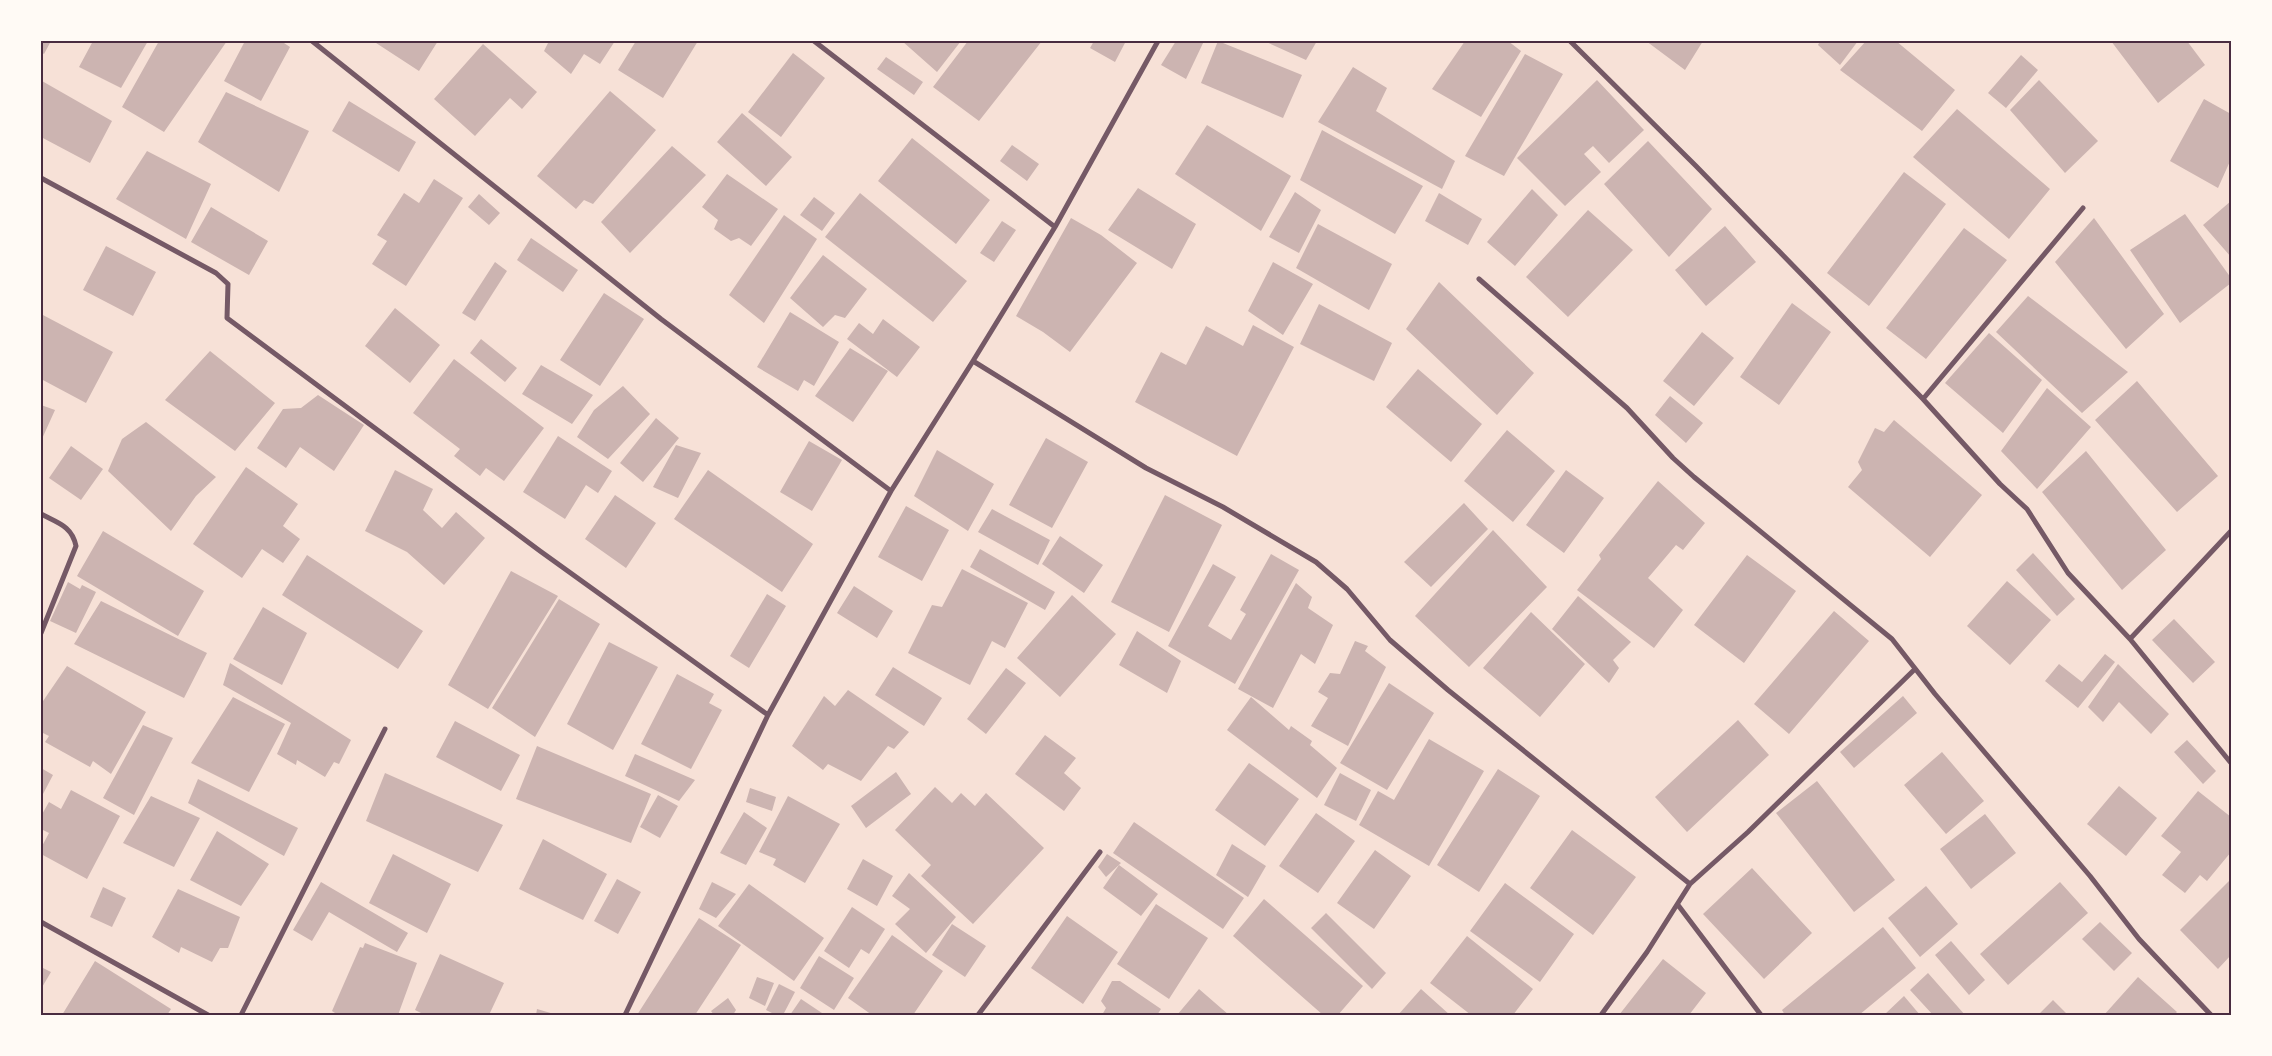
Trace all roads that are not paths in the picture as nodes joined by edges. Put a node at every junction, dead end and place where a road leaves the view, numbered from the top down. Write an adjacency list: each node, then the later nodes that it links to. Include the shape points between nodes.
1 (312, 41): 11 (street, via 661,319)
2 (814, 41): 7 (street)
3 (1158, 41): 7 (street)
4 (1570, 41): 10 (street)
5 (41, 178): 17 (street, via 216,273 228,284 227,318 532,546)
6 (2084, 208): 10 (street)
7 (1055, 227): 9 (street)
8 (1479, 279): 16 (street, via 1627,408 1673,458 1892,639)
9 (973, 361): 11 (street); 21 (street, via 1146,468 1223,507 1316,562 1347,589 1390,640 1441,684)
10 (1923, 399): 15 (street, via 2027,509 2068,573)
11 (891, 490): 17 (street)
12 (41, 514): 14 (street, via 74,534 76,546)
13 (2231, 531): 15 (street)
14 (41, 633)
15 (2130, 639): 19 (street)
16 (1914, 670): 21 (street); 30 (street, via 2090,876 2139,939)
17 (768, 715): 26 (street)
18 (385, 729): 25 (street)
19 (2231, 763)
20 (1100, 852): 27 (street)
21 (1690, 884): 22 (street)
22 (1678, 906): 28 (street); 29 (street)
23 (41, 922): 24 (street)
24 (208, 1015)
25 (241, 1015)
26 (625, 1015)
27 (978, 1015)
28 (1601, 1015)
29 (1761, 1015)
30 (2211, 1015)

